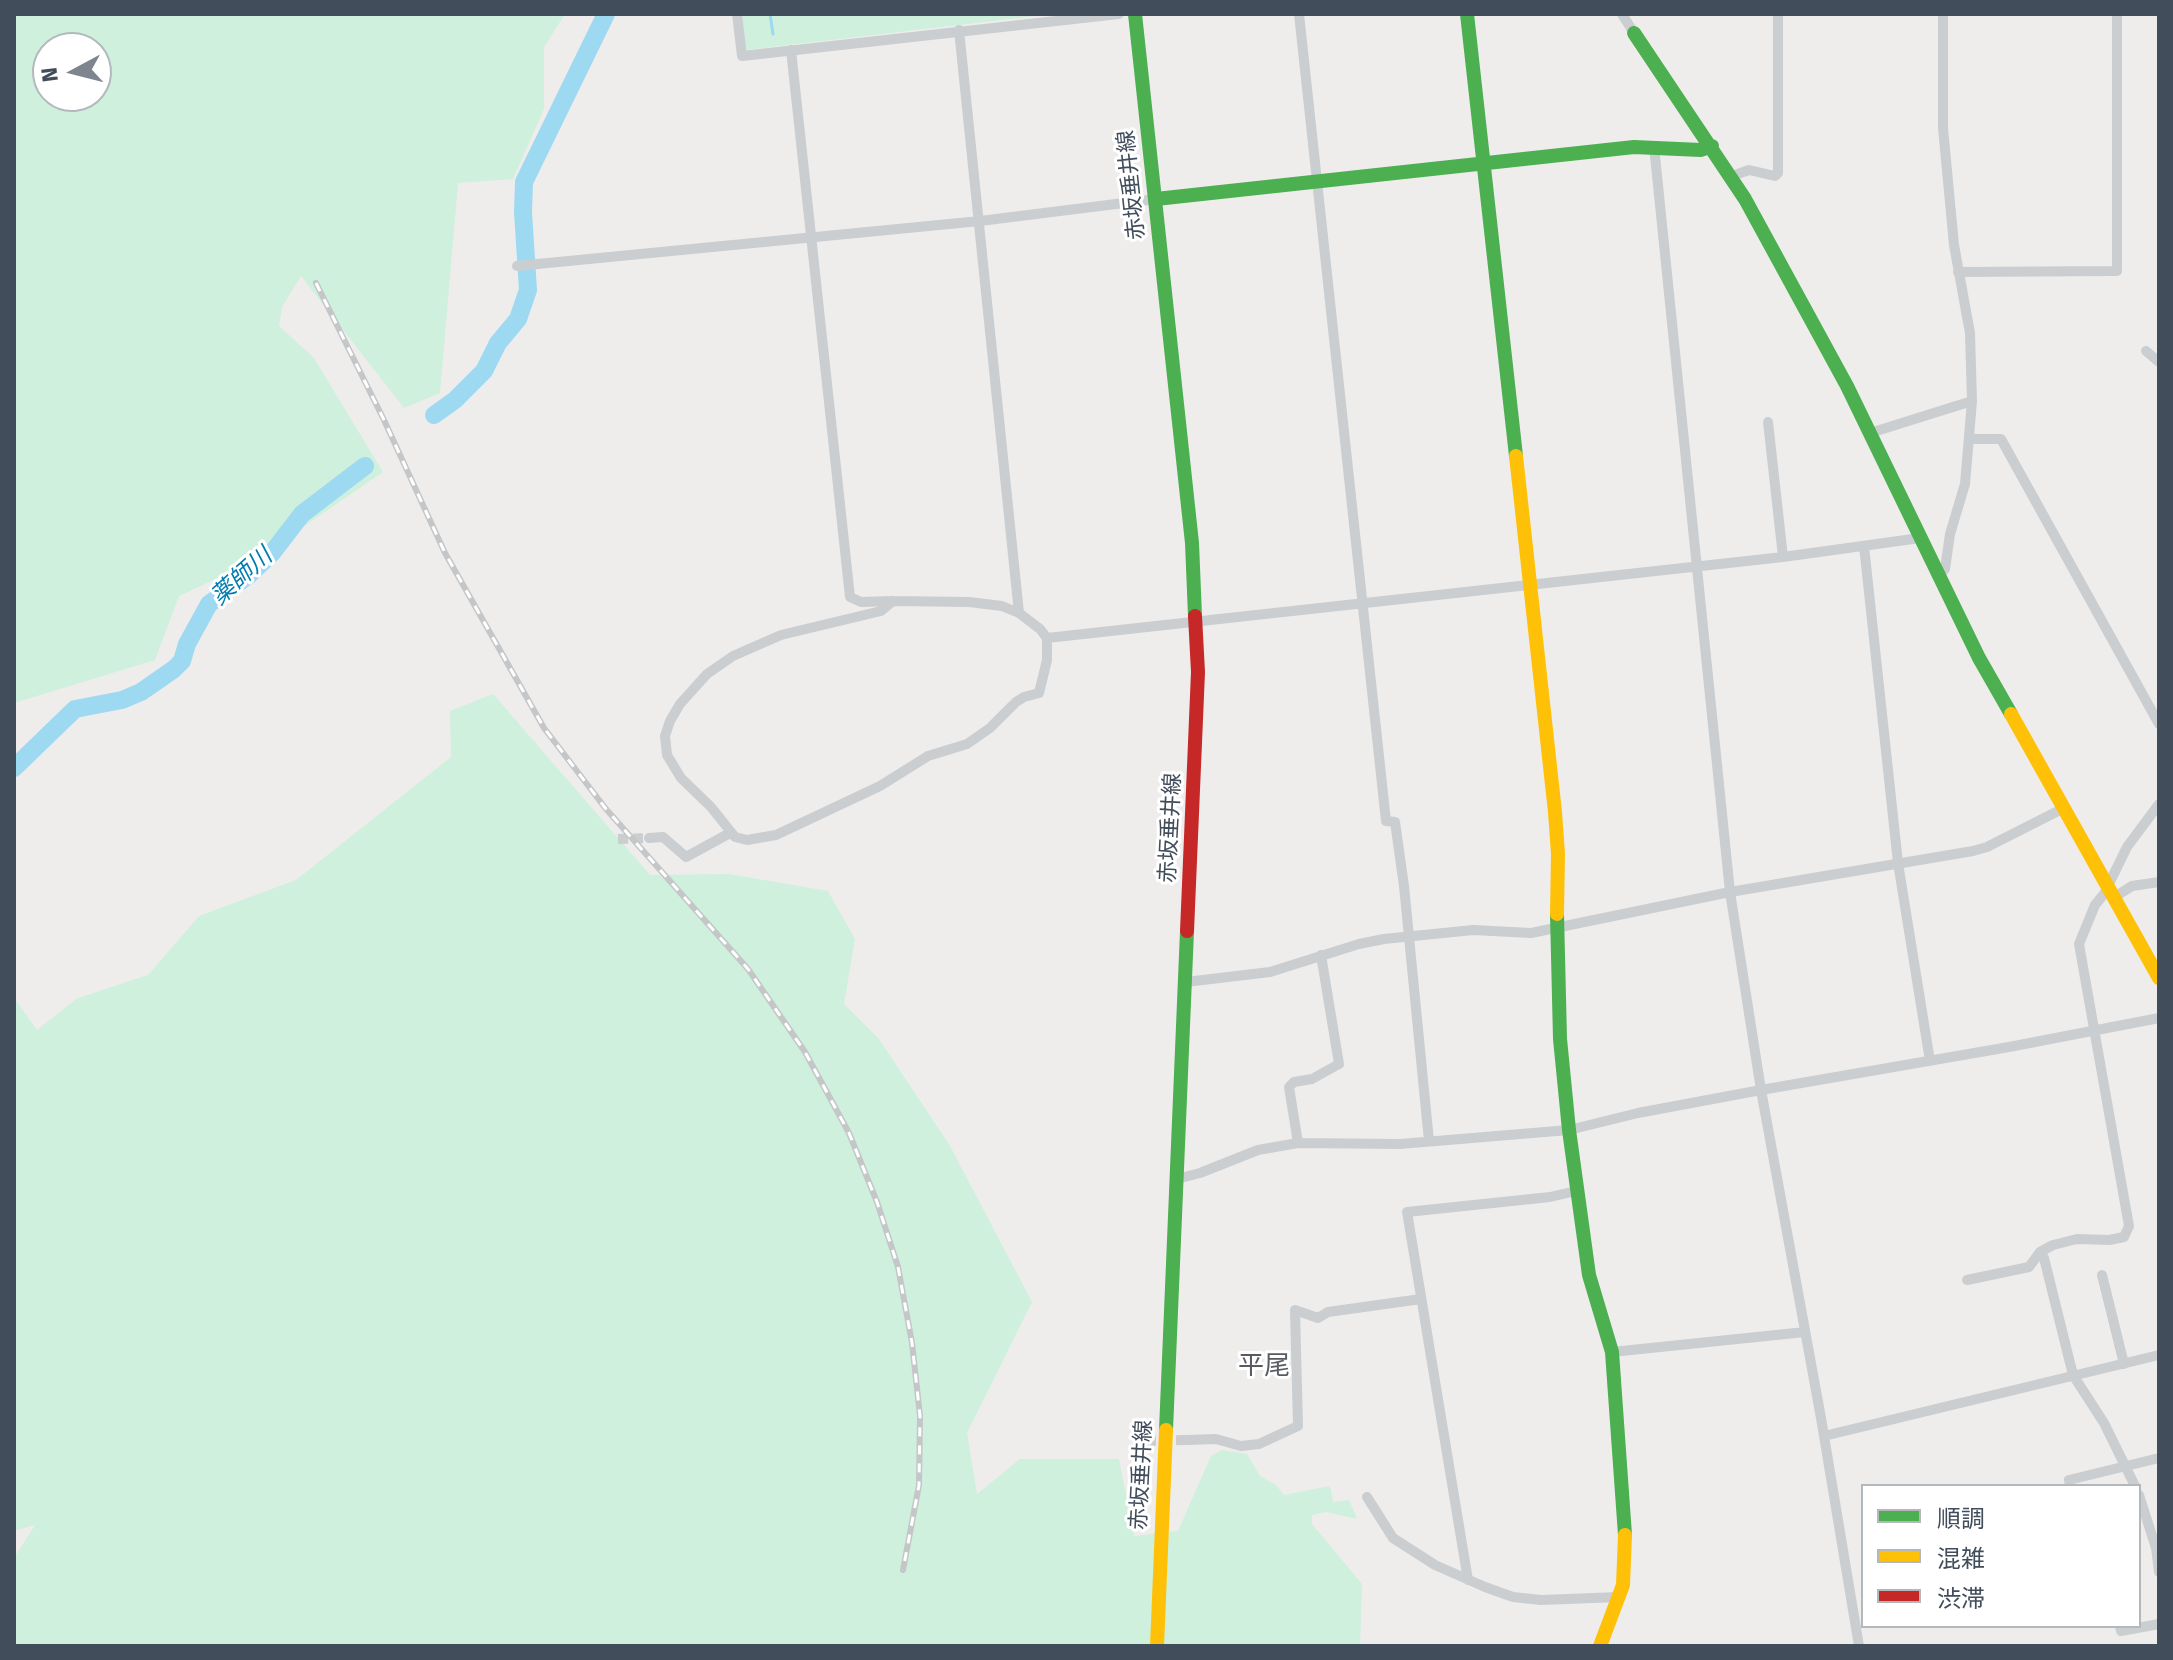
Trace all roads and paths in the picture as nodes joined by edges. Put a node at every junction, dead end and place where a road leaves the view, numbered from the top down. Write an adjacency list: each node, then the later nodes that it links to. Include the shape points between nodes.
1 (737, 14): 13 (street, via 742,56)
2 (1119, 14): 10 (street)
3 (1135, 14): 19 (street, 赤坂垂井線)
4 (1299, 14): 18 (street)
5 (1467, 14): 16 (street)
6 (1778, 14): 17 (street, via 1778,173 1749,170)
7 (1943, 14): 23 (street, via 1943,128)
8 (2117, 14): 23 (street, via 2117,271)
9 (1625, 15): 12 (street)
10 (1080, 16): 11 (street)
11 (959, 30): 13 (street); 20 (street)
12 (1634, 33): 15 (street)
13 (791, 50): 21 (street)
14 (1654, 146): 15 (street); 16 (street); 33 (street)
15 (1712, 146): 17 (street)
16 (1484, 165): 18 (street); 35 (street)
17 (1732, 176): 28 (street)
18 (1317, 181): 19 (street); 37 (street)
19 (1156, 199): 20 (street); 39 (street, 赤坂垂井線)
20 (980, 221): 21 (street); 38 (street)
21 (812, 238): 22 (street); 36 (street, via 850,597)
22 (517, 266)
23 (1958, 272): 26 (street, via 1970,333)
24 (2146, 351): 25 (street)
25 (2159, 362)
26 (1972, 401): 28 (street); 29 (street)
27 (1768, 422): 32 (street)
28 (1870, 433): 30 (street)
29 (1970, 439): 34 (street, via 1945,569); 41 (street, via 2001,439)
30 (1920, 538): 31 (street); 34 (street)
31 (1864, 546): 32 (street); 46 (street)
32 (1783, 557): 33 (street)
33 (1698, 565): 35 (street); 48 (street)
34 (1937, 576): 43 (street)
35 (1530, 584): 37 (street); 50 (street, via 1558,854)
36 (893, 601): 38 (street, via 969,602); 44 (street, via 881,611 781,635 733,656 707,674 680,704 665,736 667,755)
37 (1362, 602): 39 (street); 51 (street, via 1386,821 1395,822)
38 (1019, 613): 40 (street)
39 (1196, 622): 40 (street); 54 (street, 赤坂垂井線)
40 (1047, 638): 44 (street, via 1039,693 1016,702 967,744 928,756 880,786 776,835 747,840)
41 (2159, 724)
42 (2159, 804): 49 (street, via 2127,847)
43 (2062, 809): 46 (street, via 1987,847); 49 (street)
44 (730, 833): 45 (street, via 686,857 663,837)
45 (649, 838)
46 (1898, 863): 48 (street); 57 (street)
47 (2159, 882): 49 (street)
48 (1730, 892): 50 (street); 58 (street)
49 (2110, 892): 53 (street); 56 (street, via 2095,905 2079,944)
50 (1557, 928): 51 (street); 59 (street)
51 (1411, 938): 52 (street, via 1371,941); 60 (street)
52 (1321, 955): 54 (street, via 1270,972); 61 (street, via 1339,1064 1289,1087)
53 (2159, 978)
54 (1186, 982): 62 (street, 赤坂垂井線)
55 (2159, 1018): 56 (street)
56 (2094, 1031): 57 (street); 64 (street, via 2129,1226 2124,1237 2077,1239)
57 (1930, 1061): 58 (street)
58 (1761, 1090): 59 (street); 68 (street)
59 (1569, 1130): 60 (street); 63 (street)
60 (1429, 1141): 61 (street)
61 (1298, 1143): 62 (street, via 1258,1150)
62 (1177, 1179): 84 (street, 赤坂垂井線)
63 (1576, 1191): 67 (street, via 1407,1212); 69 (street, via 1589,1275)
64 (2040, 1252): 66 (street, via 2029,1267); 72 (street)
65 (2102, 1275): 71 (street)
66 (1967, 1280)
67 (1421, 1299): 74 (street, via 1328,1312 1318,1318 1295,1310 1298,1426 1250,1445); 82 (street)
68 (1805, 1332): 69 (street); 73 (street)
69 (1612, 1352): 83 (street, via 1626,1556)
70 (2159, 1355): 71 (street)
71 (2124, 1364): 72 (street)
72 (2073, 1375): 73 (street); 76 (street)
73 (1824, 1436): 86 (street)
74 (1187, 1440)
75 (2159, 1458): 76 (street)
76 (2127, 1466): 77 (street, via 2069,1480); 78 (street)
77 (2070, 1484)
78 (2134, 1484)
79 (1367, 1497): 82 (street, via 1393,1538)
80 (2141, 1501): 81 (street)
81 (2159, 1572)
82 (1468, 1580): 83 (street, via 1513,1597)
83 (1619, 1597): 85 (street)
84 (1157, 1646)
85 (1600, 1646)
86 (1859, 1646)

